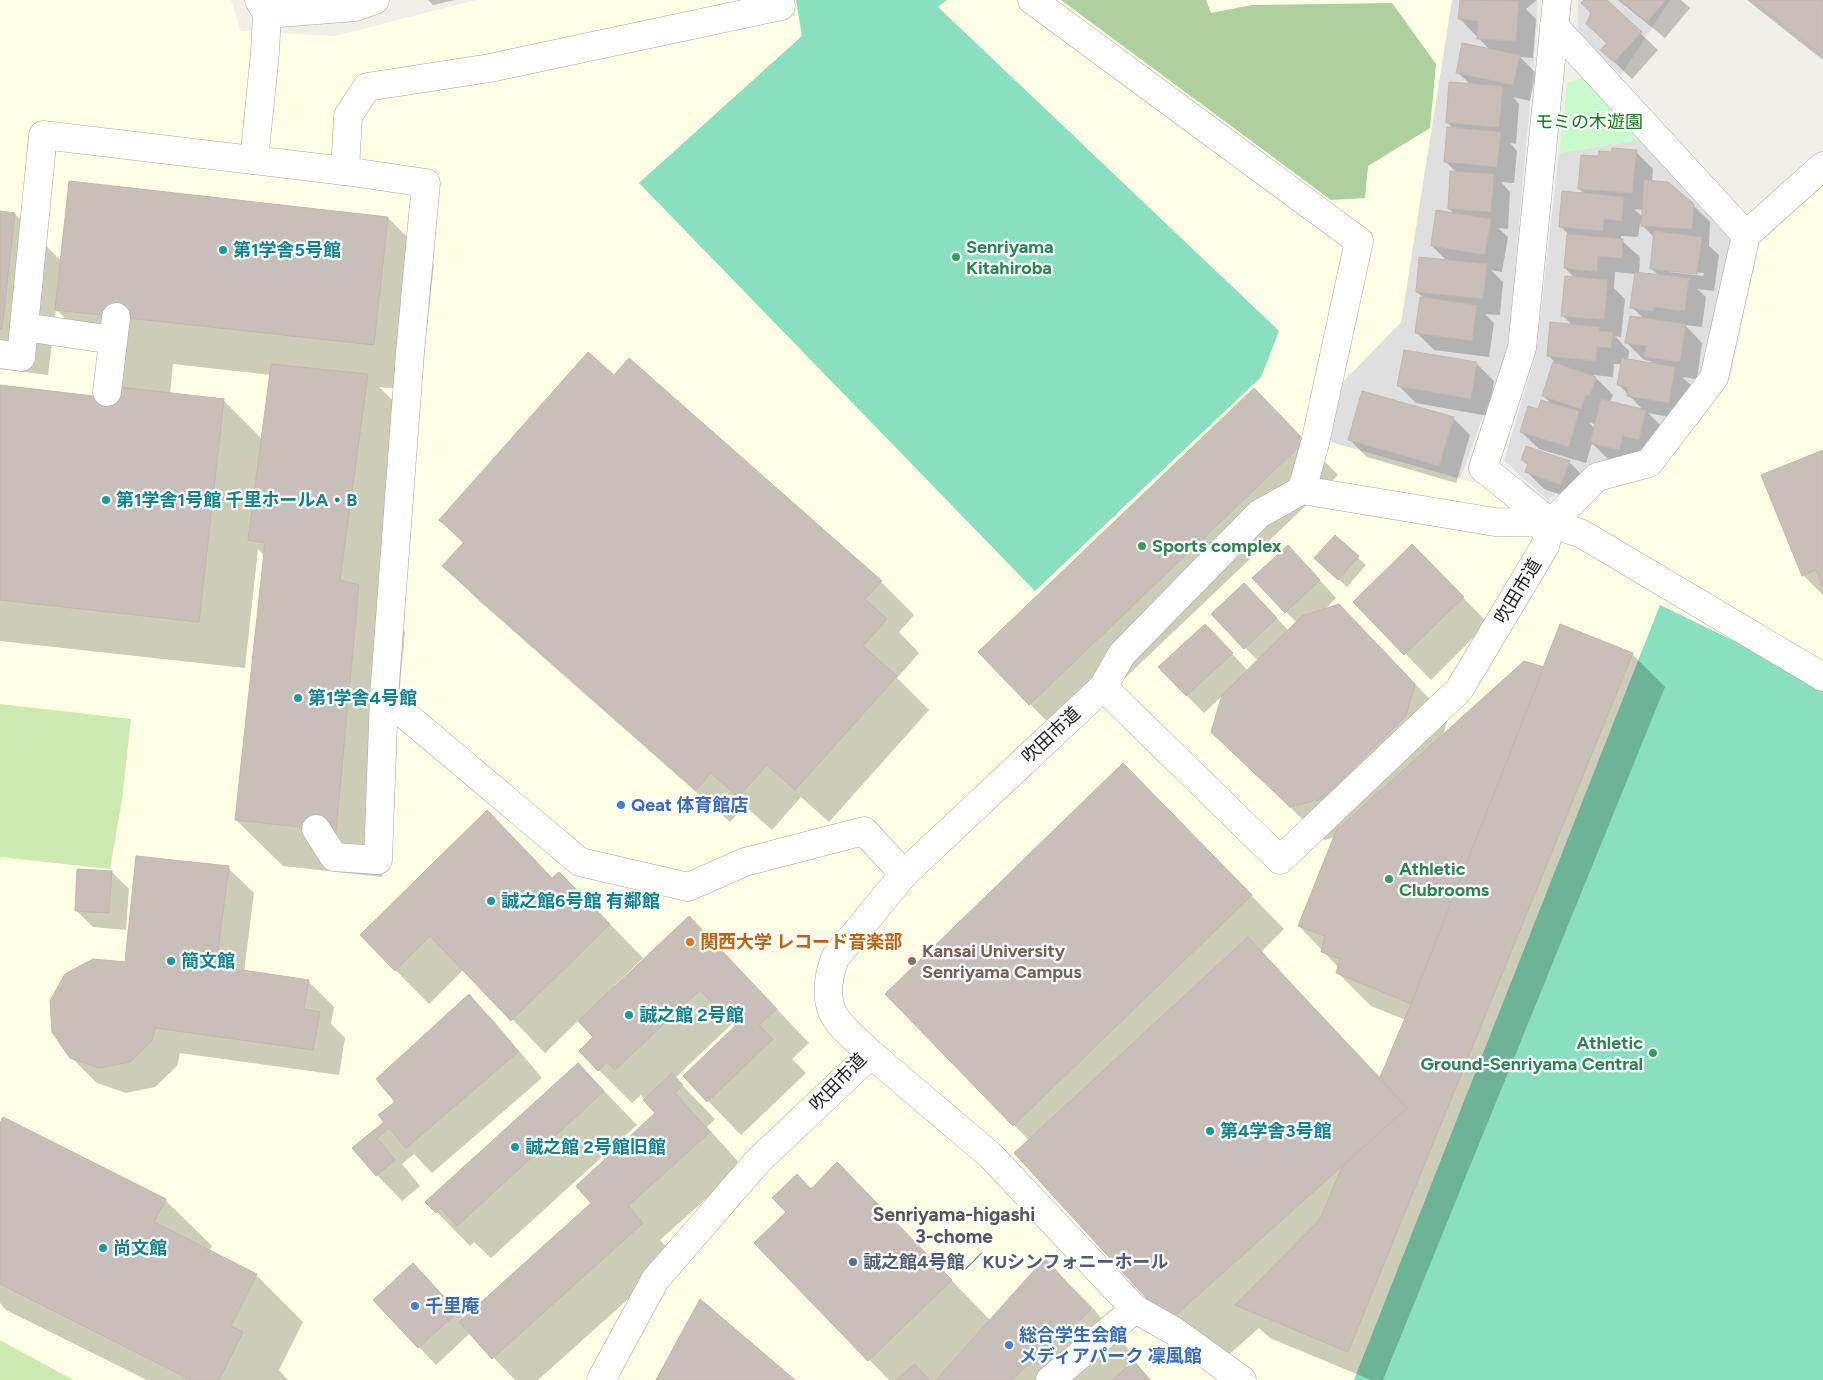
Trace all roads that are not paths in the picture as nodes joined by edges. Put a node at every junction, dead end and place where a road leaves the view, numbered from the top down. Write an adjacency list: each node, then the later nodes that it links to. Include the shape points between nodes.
1 (1032, 0): 13 (street, via 1359,241)
2 (362, 2): 4 (street)
3 (781, 6): 8 (street, via 490,68 367,87 348,116)
4 (263, 7): 6 (street, via 265,53)
5 (1555, 13): 9 (street); 14 (street, via 1522,348 1483,468)
6 (254, 160): 8 (street); 10 (street, via 43,135)
7 (1823, 166): 9 (street)
8 (345, 171): 17 (street, via 426,183)
9 (1746, 235): 14 (street, via 1714,378 1649,463 1597,477)
10 (24, 327): 11 (street, via 22,357); 12 (street, via 114,329)
11 (0, 354)
12 (107, 392)
13 (1302, 490): 14 (street, via 1495,522); 16 (street, 吹田市道, via 1259,514 1122,654)
14 (1551, 523): 15 (street, via 1582,534); 16 (street, 吹田市道, via 1545,546 1459,690 1280,860)
15 (1823, 677)
16 (1103, 687): 19 (street, 吹田市道)
17 (384, 698): 18 (street, via 378,860 334,857); 19 (street, via 580,862 688,887 745,862 864,831)
18 (316, 829)
19 (904, 874): 20 (street, 吹田市道, via 835,958 830,969 830,1003 836,1019)
20 (871, 1054): 21 (street, via 991,1156); 22 (street, 吹田市道, via 758,1161 655,1280)
21 (1135, 1309): 23 (street); 24 (street, via 1174,1331)
22 (601, 1380)
23 (1050, 1380)
24 (1242, 1380)

